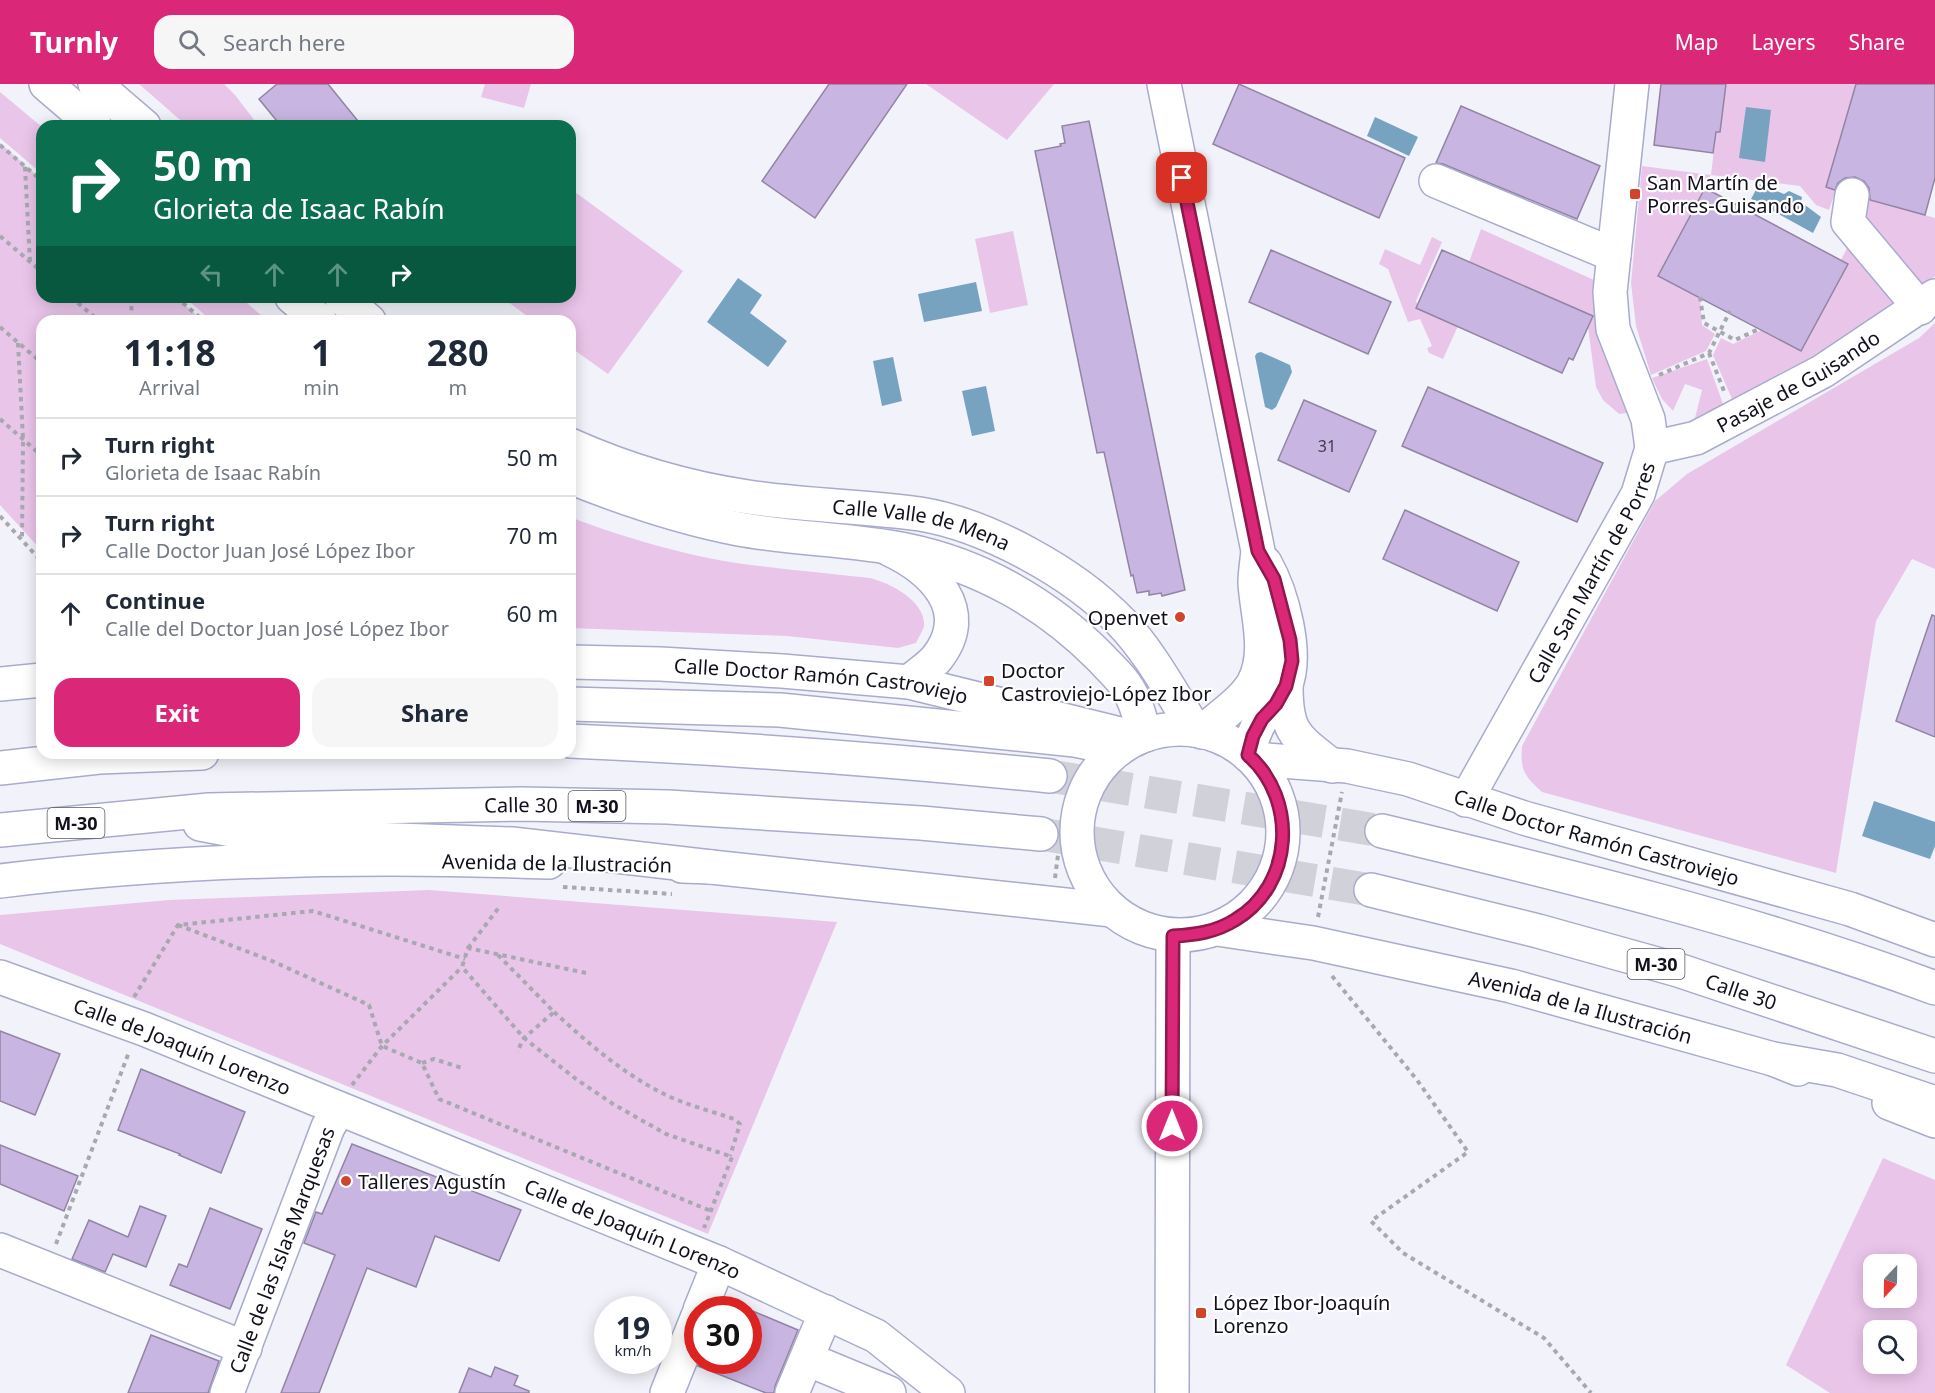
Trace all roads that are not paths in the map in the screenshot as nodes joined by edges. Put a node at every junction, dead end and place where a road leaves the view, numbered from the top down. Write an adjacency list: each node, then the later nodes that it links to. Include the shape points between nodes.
1 (46, 84): 5 (main road)
2 (95, 84): 6 (main road)
3 (1164, 84): 19 (main road)
4 (1632, 84): 9 (main road, Calle San Martín de Porres)
5 (88, 120)
6 (137, 120)
7 (1436, 181): 9 (main road)
8 (1852, 195): 10 (main road, via 1848,222)
9 (1614, 255): 16 (main road, Calle San Martín de Porres, via 1610,292 1613,329 1648,419)
10 (1927, 302): 16 (main road, Pasaje de Guisando, via 1823,371 1695,438)
11 (299, 303): 13 (main road)
12 (348, 303): 14 (main road)
13 (313, 315)
14 (362, 315)
15 (576, 448): 26 (main road, Calle Valle de Mena, via 610,462 713,491 920,514 1001,541 1087,591 1121,622 1148,654)
16 (1652, 448): 34 (main road, Calle San Martín de Porres, via 1638,494)
17 (576, 479): 18 (main road, Calle Valle de Mena, via 702,521)
18 (879, 545): 22 (main road, via 909,558 934,579 952,611 952,623 937,659); 28 (main road, Calle Valle de Mena, via 963,567 1004,584 1041,607 1076,634 1124,683 1136,703)
19 (1258, 551): 24 (main road, via 1274,579 1290,640 1292,661); 26 (main road, via 1255,581 1262,647 1260,666 1238,701)
20 (576, 662): 22 (main road, Calle Doctor Ramón Castroviejo, via 782,670)
21 (36, 681): 23 (main road)
22 (909, 682): 28 (main road, Calle Doctor Ramón Castroviejo)
23 (0, 684)
24 (1286, 686): 29 (main road, via 1253,736); 31 (main road, via 1290,726)
25 (576, 704): 28 (main road, via 780,710 1075,740)
26 (1199, 731): 28 (main road, via 1170,730); 29 (main road, via 1226,740)
27 (576, 741): 33 (main road, via 707,747)
28 (1134, 741): 42 (main road, via 1095,773 1077,819 1078,853 1083,869)
29 (1251, 757): 31 (main road, Calle Doctor Ramón Castroviejo); 43 (main road, via 1276,794 1282,813 1281,854 1259,899 1236,920)
30 (76, 759): 32 (main road)
31 (1332, 766): 34 (main road, Calle Doctor Ramón Castroviejo, via 1407,779)
32 (0, 768)
33 (1050, 776)
34 (1466, 800): 45 (main road, Calle Doctor Ramón Castroviejo, via 1850,909)
35 (151, 815): 36 (main road, Calle 30 / M-30); 38 (main road, Calle 30 / M-30, via 209,810 498,804 668,807); 39 (main road, via 258,835 513,844)
36 (0, 830)
37 (1382, 831): 47 (main road, via 1578,878 1747,925)
38 (1041, 834)
39 (711, 867): 40 (main road, Avenida de la Ilustración, via 514,860 299,859 84,871); 42 (main road, Avenida de la Ilustración)
40 (0, 881)
41 (1371, 890): 48 (main road, Calle 30 / M-30, via 1678,970)
42 (1112, 910): 44 (main road, via 1151,932)
43 (1217, 929): 44 (main road); 49 (main road, Avenida de la Ilustración, via 1313,943 1511,986)
44 (1173, 936): 65 (main road)
45 (1935, 940)
46 (0, 977): 51 (main road, Calle de Joaquín Lorenzo, via 125,1034)
47 (1935, 988)
48 (1935, 1056)
49 (1773, 1059): 50 (main road, via 1837,1070); 52 (main road, Avenida de la Ilustración)
50 (1935, 1103)
51 (339, 1109): 54 (main road, Calle de Joaquín Lorenzo); 57 (main road, Calle de las Islas Marquesas, via 328,1127)
52 (1935, 1121)
53 (0, 1250): 57 (main road)
54 (719, 1263): 55 (main road); 56 (main road, Calle de Joaquín Lorenzo)
55 (706, 1296)
56 (826, 1312): 59 (main road); 64 (main road, Calle de Joaquín Lorenzo, via 876,1336)
57 (245, 1347): 60 (main road, Calle de las Islas Marquesas)
58 (684, 1351): 61 (main road)
59 (807, 1359): 62 (main road); 63 (main road)
60 (227, 1393)
61 (667, 1393)
62 (792, 1393)
63 (889, 1393)
64 (948, 1393)
65 (1172, 1393)

